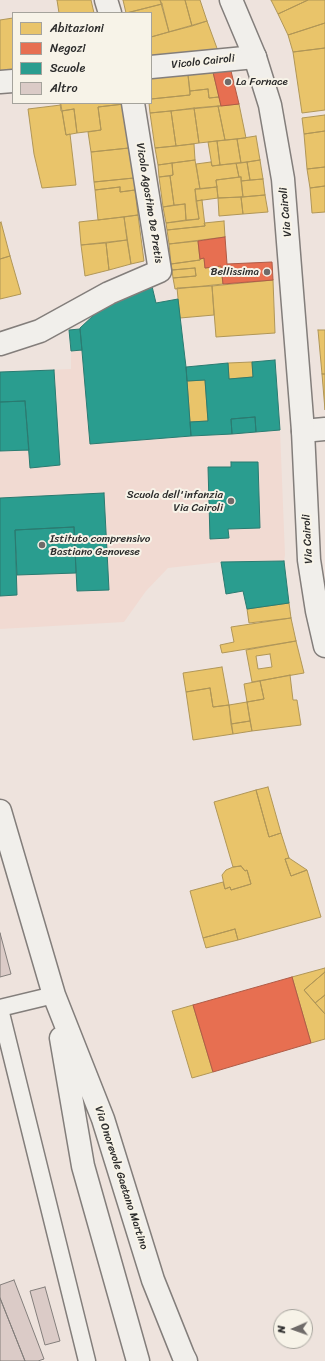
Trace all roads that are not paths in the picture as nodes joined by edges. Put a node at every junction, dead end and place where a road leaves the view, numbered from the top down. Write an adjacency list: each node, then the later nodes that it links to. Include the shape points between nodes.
1 (106, 0): 3 (street)
2 (231, 0): 4 (street, Via Cairoli)
3 (110, 12)
4 (255, 57): 5 (street, Vicolo Cairoli); 11 (street, Via Cairoli, via 270,105 283,179)
5 (152, 67)
6 (12, 81): 7 (street)
7 (0, 82)
8 (134, 104): 9 (street, Vicolo Agostino De Pretis, via 160,271 109,293 40,331)
9 (0, 344)
10 (325, 429): 11 (street)
11 (303, 431): 12 (street, Via Cairoli, via 308,560)
12 (325, 646)
13 (0, 811): 14 (street, Via Onorevole Gaetano Martino)
14 (3, 837): 15 (street, Via Onorevole Gaetano Martino)
15 (54, 995): 16 (lane); 18 (street, Via Onorevole Gaetano Martino, via 82,1166); 19 (street, Via Onorevole Gaetano Martino, via 103,1119 153,1280)
16 (0, 1009): 17 (lane)
17 (87, 1361)
18 (138, 1361)
19 (186, 1361)

